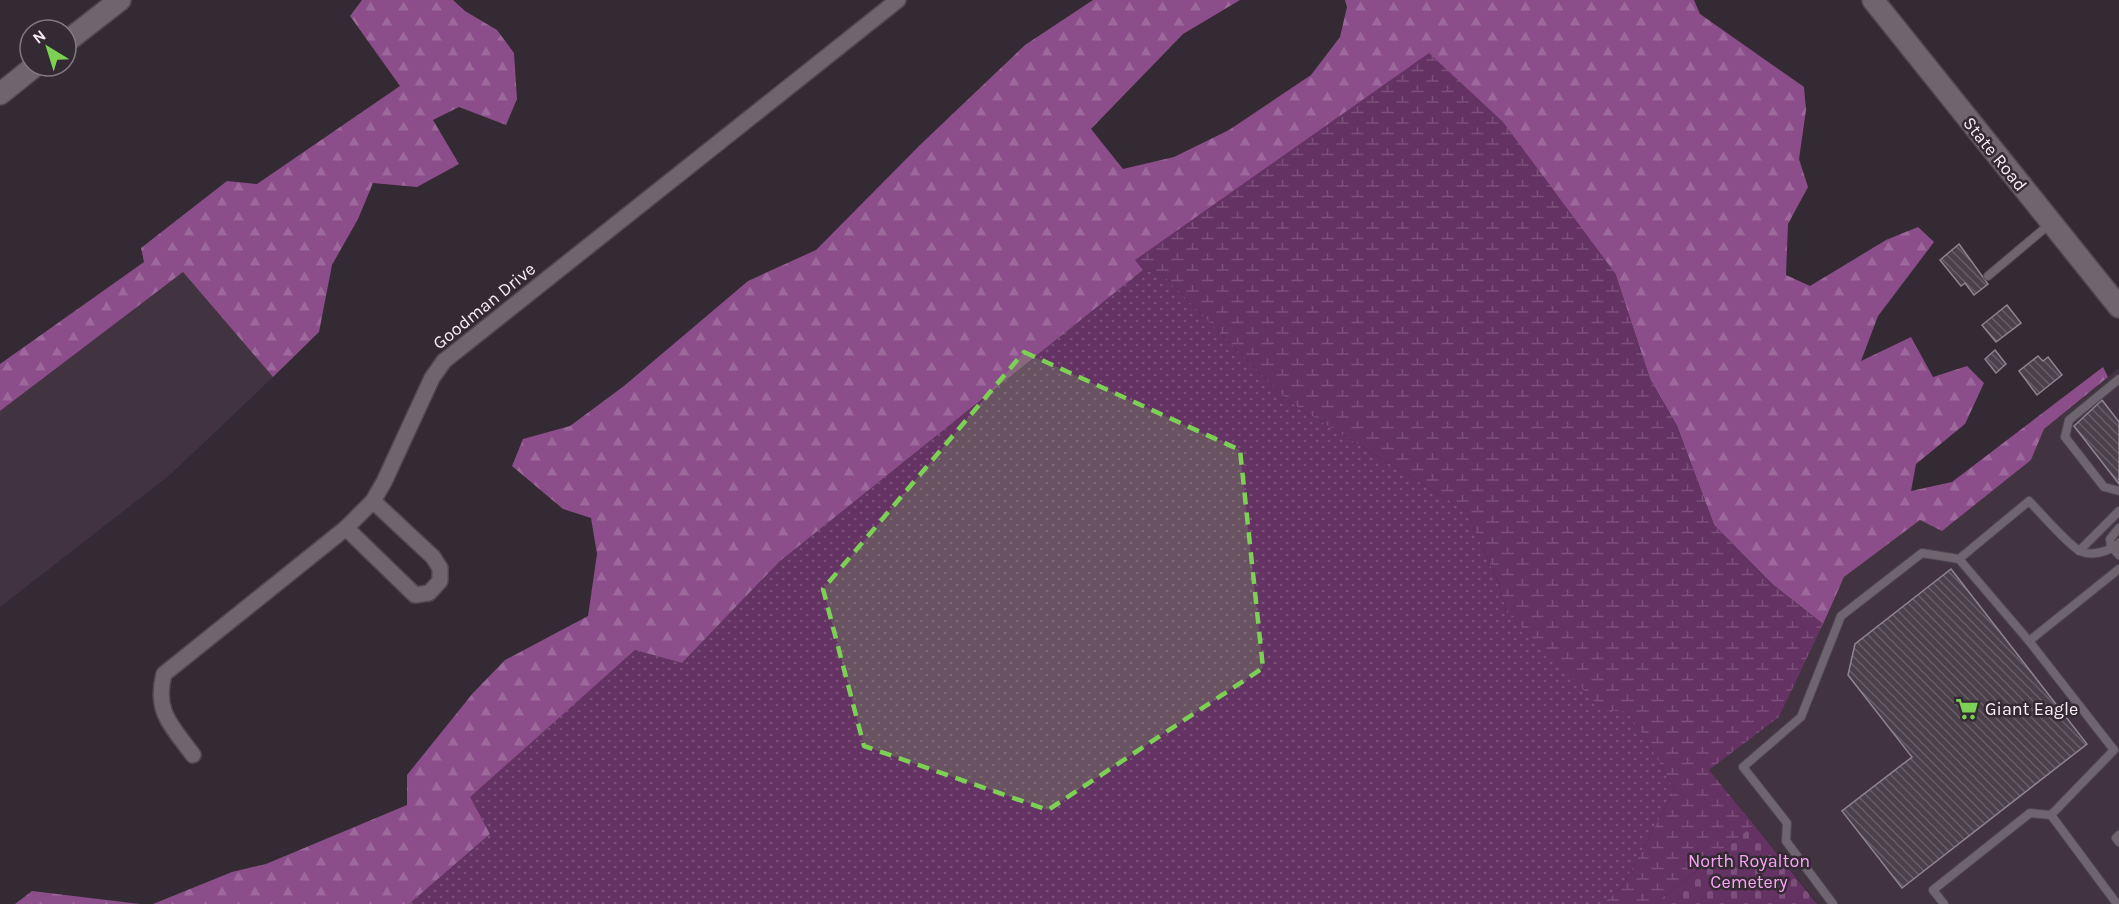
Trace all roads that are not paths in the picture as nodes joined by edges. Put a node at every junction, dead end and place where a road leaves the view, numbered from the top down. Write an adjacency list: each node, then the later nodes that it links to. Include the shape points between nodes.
1 (120, 0): 4 (main road)
2 (898, 0): 12 (street, Goodman Drive, via 444,361 432,378)
3 (1873, 0): 7 (main road, State Road)
4 (78, 33)
5 (20, 78): 6 (main road)
6 (0, 94)
7 (2051, 224): 8 (lane); 9 (main road, State Road)
8 (1988, 276)
9 (2119, 307)
10 (2118, 383): 11 (lane, via 2069,420 2065,437 2104,487)
11 (2119, 491)
12 (373, 501): 14 (street, Goodman Drive); 14 (street, via 440,568 440,581 429,592 415,595)
13 (2119, 511): 17 (lane)
14 (346, 528): 23 (street, Goodman Drive, via 164,674 159,693 164,716)
15 (2119, 528): 16 (lane, via 2110,539)
16 (2116, 546): 17 (lane, via 2091,553); 18 (lane)
17 (2079, 550): 19 (lane, via 2029,501)
18 (2119, 555)
19 (1959, 559): 21 (lane); 27 (lane, via 1922,553 1841,616 1801,717 1743,767 1786,823 1786,842)
20 (2119, 569): 21 (lane)
21 (2029, 641): 22 (lane)
22 (2117, 748): 24 (lane)
23 (193, 755)
24 (2051, 814): 28 (lane, via 2030,813 1933,890); 29 (lane)
25 (2119, 835): 26 (lane)
26 (2119, 842)
27 (1833, 904)
28 (1944, 904)
29 (2117, 904)

